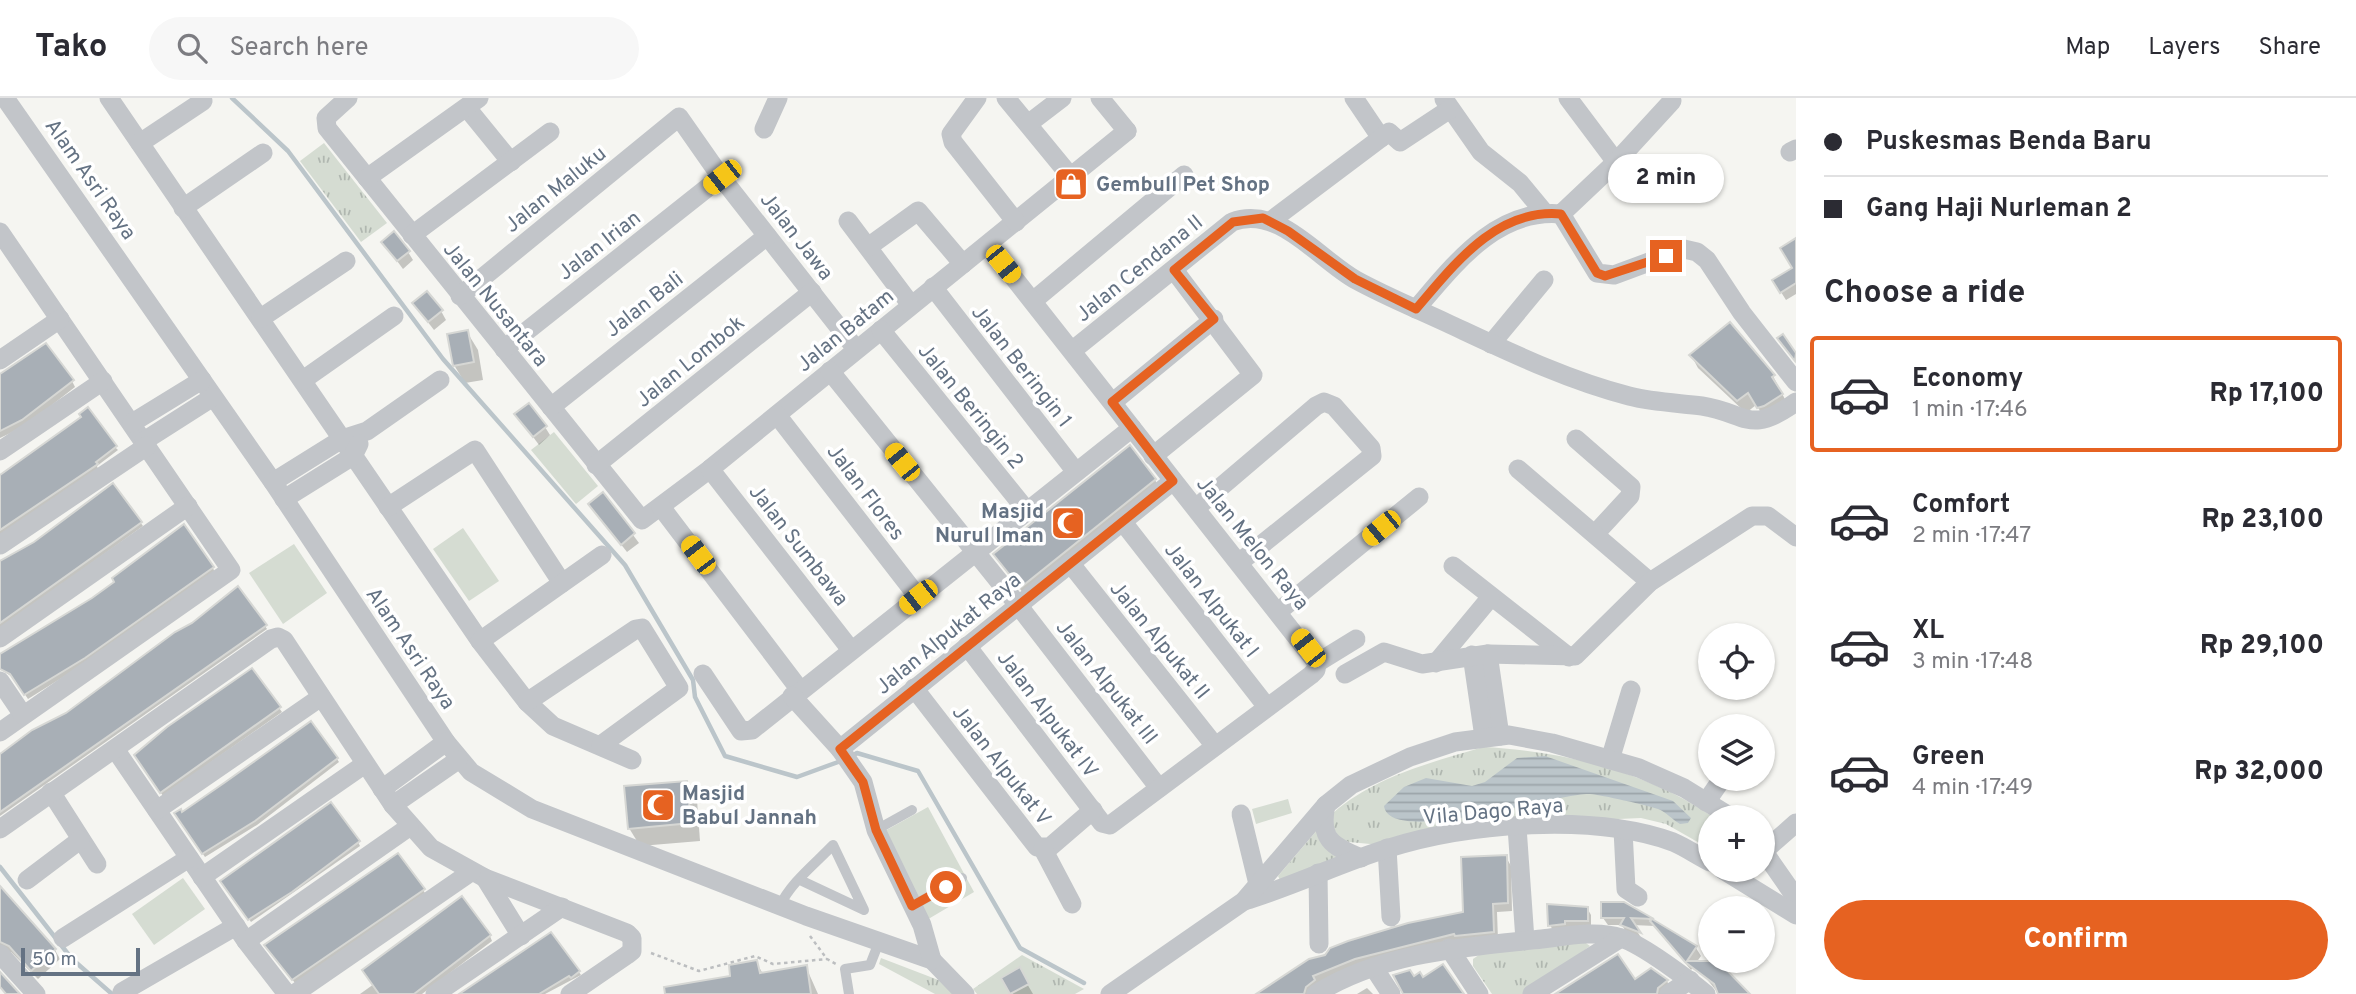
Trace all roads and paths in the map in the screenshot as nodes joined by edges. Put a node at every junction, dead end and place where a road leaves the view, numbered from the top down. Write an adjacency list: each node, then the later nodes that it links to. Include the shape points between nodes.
1 (5, 98): 63 (street, Alam Asri Raya)
2 (109, 98): 22 (street)
3 (778, 98): 18 (street)
4 (977, 98): 34 (street, via 951,134 953,142)
5 (1006, 98): 17 (street)
6 (1062, 98): 17 (street)
7 (1100, 98): 19 (street)
8 (1114, 98): 19 (street, via 1128,115)
9 (1354, 98): 21 (street)
10 (1568, 98): 25 (street)
11 (203, 101): 22 (street)
12 (1672, 101): 25 (street)
13 (336, 102): 29 (street, Jalan Nusantara, via 326,118 327,128)
14 (473, 103): 24 (street); 29 (street)
15 (1446, 103): 21 (street, via 1400,142 1391,131); 31 (street, via 1481,152)
16 (678, 117): 27 (street, Jalan Jawa); 48 (street, Jalan Maluku)
17 (1028, 124): 28 (street)
18 (764, 130)
19 (1127, 131): 28 (street, Jalan Batam)
20 (550, 132): 24 (street)
21 (1381, 138): 32 (street)
22 (140, 143): 30 (street)
23 (263, 153): 30 (street)
24 (510, 162): 36 (street)
25 (1616, 162): 31 (street)
26 (1184, 175): 49 (street)
27 (722, 177): 37 (street, Jalan Jawa); 58 (street, Jalan Irian)
28 (1071, 177): 34 (street, Jalan Batam)
29 (367, 178): 36 (street, Jalan Nusantara)
30 (183, 208): 53 (street)
31 (1553, 213): 51 (street, via 1500,229 1469,247); 67 (street, via 1597,273 1605,276 1684,249 1697,252)
32 (1272, 220): 44 (street, Jalan Cendana II, via 1233,222); 51 (street, via 1355,279)
33 (848, 221): 39 (street)
34 (1016, 222): 38 (street, Jalan Batam)
35 (0, 232): 40 (street)
36 (412, 235): 48 (street, Jalan Nusantara)
37 (766, 236): 47 (street, Jalan Jawa); 71 (street, Jalan Bali)
38 (988, 245): 42 (street, Jalan Batam); 49 (street, Jalan Melon Raya)
39 (868, 247): 42 (street, via 918,211); 50 (street)
40 (17, 256): 43 (street); 54 (street)
41 (346, 261): 53 (street)
42 (963, 264): 46 (street, Jalan Batam)
43 (0, 267)
44 (1174, 270): 55 (street); 60 (street, Jalan Cendana II)
45 (1544, 280): 57 (street)
46 (933, 288): 50 (street, Jalan Batam); 85 (street, Jalan Beringin 1)
47 (812, 292): 59 (street, Jalan Jawa); 82 (street, Jalan Lombok)
48 (460, 296): 58 (street, Jalan Nusantara)
49 (1033, 301): 60 (street, Jalan Melon Raya)
50 (911, 305): 56 (street, Jalan Batam)
51 (1416, 309): 57 (street)
52 (394, 316): 64 (street)
53 (261, 318): 64 (street)
54 (60, 319): 61 (street); 66 (street)
55 (1214, 319): 69 (street); 81 (street, via 1252,370 1252,378)
56 (881, 330): 59 (street, Jalan Batam); 93 (street, Jalan Beringin 2)
57 (1491, 344): 70 (street, via 1630,396 1709,407 1744,421 1775,416)
58 (504, 349): 71 (street, Jalan Nusantara)
59 (856, 349): 62 (street, Jalan Batam)
60 (1073, 350): 69 (street, Jalan Melon Raya)
61 (0, 360)
62 (830, 371): 72 (street, Jalan Batam); 99 (street, Jalan Alpukat III)
63 (202, 380): 68 (street, Alam Asri Raya); 73 (street)
64 (303, 380): 76 (street)
65 (440, 380): 75 (street)
66 (103, 381): 73 (street); 79 (street)
67 (1796, 382)
68 (213, 397): 78 (street); 87 (street, Alam Asri Raya)
69 (1112, 402): 74 (street, Jalan Melon Raya)
70 (1796, 402)
71 (551, 407): 82 (street, Jalan Nusantara)
72 (778, 415): 83 (street, Jalan Batam); 106 (street, Jalan Flores)
73 (132, 423): 78 (street)
74 (1132, 428): 81 (street, Jalan Melon Raya); 85 (street)
75 (367, 431): 76 (street); 80 (street)
76 (342, 439): 80 (street); 87 (street)
77 (1576, 439): 96 (street, via 1631,487 1630,496)
78 (146, 443): 90 (street); 98 (street)
79 (0, 451)
80 (353, 456): 89 (street); 91 (street)
81 (1153, 456): 86 (street, Jalan Melon Raya)
82 (596, 465): 94 (street, Jalan Nusantara, via 637,517)
83 (710, 469): 94 (street, Jalan Batam); 114 (street, Jalan Sumbawa)
84 (1518, 469): 96 (street)
85 (1076, 472): 93 (street)
86 (1173, 481): 92 (street, Jalan Melon Raya); 95 (street, Jalan Alpukat Raya)
87 (273, 482): 89 (street, Alam Asri Raya)
88 (1419, 497): 109 (street)
89 (284, 499): 131 (street, Alam Asri Raya)
90 (188, 506): 110 (street); 128 (street, via 231,570)
91 (388, 508): 105 (street, via 475,450); 112 (street)
92 (1196, 508): 101 (street, Jalan Melon Raya); 101 (street, via 1324,402 1334,406 1371,448 1371,456)
93 (1027, 511): 99 (street)
94 (654, 513): 124 (street, Jalan Nusantara)
95 (1122, 521): 102 (street, Jalan Alpukat Raya); 127 (street, Jalan Alpukat I)
96 (1595, 534): 104 (street)
97 (1796, 537): 104 (street, via 1768,516 1752,516)
98 (0, 545)
99 (975, 553): 106 (street); 108 (street, Jalan Alpukat III)
100 (602, 555): 105 (street)
101 (1240, 562): 109 (street, Jalan Melon Raya)
102 (1070, 563): 108 (street, Jalan Alpukat Raya); 133 (street, Jalan Alpukat II)
103 (1452, 566): 107 (street)
104 (1650, 582): 116 (street, via 1581,653)
105 (562, 583): 112 (street)
106 (918, 597): 114 (street)
107 (1490, 598): 116 (street); 117 (street)
108 (1018, 605): 113 (street, Jalan Alpukat Raya); 140 (street, Jalan Alpukat III)
109 (1279, 611): 118 (street, Jalan Melon Raya)
110 (0, 638)
111 (1356, 639): 118 (street)
112 (480, 641): 126 (street)
113 (967, 646): 122 (street, Jalan Alpukat Raya); 149 (street, Jalan Alpukat IV)
114 (851, 650): 124 (street)
115 (1480, 654): 116 (street); 117 (street); 130 (street)
116 (1569, 657)
117 (1436, 663): 120 (street, via 1422,664 1384,652)
118 (1317, 667): 127 (street)
119 (703, 674): 124 (street, via 741,731 751,730)
120 (1345, 674)
121 (0, 681): 128 (street)
122 (914, 688): 135 (street, Jalan Alpukat Raya); 160 (street, Jalan Alpukat V)
123 (1631, 690): 138 (street)
124 (796, 693): 135 (street)
125 (321, 697): 134 (street, via 278,637); 139 (street); 147 (street)
126 (527, 702): 132 (street, via 553,726); 132 (street, via 642,628 679,688)
127 (1267, 707): 133 (street)
128 (23, 715): 129 (street)
129 (0, 732)
130 (1492, 736): 138 (street, Vila Dago Raya, via 1531,738); 145 (street, Vila Dago Raya, via 1455,742 1376,771)
131 (446, 742): 136 (street, Alam Asri Raya); 143 (street)
132 (601, 745): 137 (street)
133 (1215, 746): 140 (street)
134 (115, 749): 142 (street); 147 (street)
135 (840, 749): 155 (street, via 863,782)
136 (458, 760): 143 (street); 178 (street, Alam Asri Raya, via 532,809)
137 (632, 760)
138 (1610, 760): 144 (street, Vila Dago Raya, via 1684,788)
139 (365, 764): 143 (street); 168 (street)
140 (1159, 788): 149 (street, via 1110,825 1102,823)
141 (1714, 791): 144 (street)
142 (51, 792): 154 (street); 157 (street)
143 (387, 797): 152 (street)
144 (1706, 802): 146 (street, Vila Dago Raya)
145 (1326, 805): 163 (street, via 1325,834 1332,844); 173 (street, Vila Dago Raya)
146 (1711, 805)
147 (157, 810): 162 (street)
148 (912, 810): 155 (lane)
149 (1093, 810): 160 (street, Jalan Alpukat V)
150 (1241, 814): 173 (street)
151 (1796, 823): 158 (street)
152 (409, 827): 167 (street, via 437,853); 184 (street)
153 (1523, 827): 156 (street, Vila Dago Raya); 159 (street, Vila Dago Raya, via 1434,837); 188 (street)
154 (0, 829)
155 (876, 830): 179 (street)
156 (1623, 830): 161 (street, Vila Dago Raya, via 1675,843); 174 (street, via 1626,889)
157 (80, 840): 164 (street); 170 (street)
158 (1775, 840)
159 (1387, 848): 163 (street, Vila Dago Raya); 183 (street)
160 (1043, 849): 177 (street)
161 (1698, 855)
162 (189, 858): 168 (street); 186 (street)
163 (1361, 858): 166 (street, Vila Dago Raya)
164 (97, 864)
165 (1775, 867): 175 (street)
166 (1318, 873): 176 (street, Vila Dago Raya); 190 (street)
167 (478, 875): 180 (street); 185 (street); 202 (street)
168 (202, 877): 184 (street)
169 (962, 878): 179 (lane)
170 (27, 880)
171 (800, 880): 171 (lane, via 833,845 864,910 832,895); 178 (lane)
172 (1742, 882): 181 (street)
173 (1258, 884): 176 (street, Vila Dago Raya)
174 (1638, 897)
175 (1796, 898)
176 (1244, 901): 207 (street, Vila Dago Raya)
177 (1072, 904)
178 (780, 906): 182 (street, Alam Asri Raya)
179 (912, 906): 195 (street)
180 (562, 908): 185 (street); 204 (street, via 627,933 633,945 627,955)
181 (1796, 915)
182 (806, 916): 189 (street, Alam Asri Raya); 194 (path, via 804,928)
183 (1391, 917)
184 (241, 934): 199 (street); 201 (street)
185 (521, 936): 203 (street)
186 (63, 938)
187 (1621, 938): 188 (street, via 1577,935); 198 (street); 211 (street)
188 (1532, 940): 191 (street)
189 (878, 942): 195 (street, Alam Asri Raya); 197 (lane, via 870,965)
190 (1319, 944)
191 (1449, 948): 196 (street); 210 (street)
192 (0, 954): 200 (street)
193 (655, 955): 194 (path, via 699,971 755,956 773,964)
194 (827, 959): 197 (path)
195 (932, 960): 206 (street, Alam Asri Raya)
196 (1374, 968): 208 (street); 209 (street)
197 (845, 969): 205 (lane)
198 (1690, 980): 212 (street); 213 (street)
199 (122, 992)
200 (36, 994)
201 (286, 994)
202 (294, 994)
203 (435, 994)
204 (570, 994)
205 (849, 994)
206 (965, 994)
207 (1110, 994)
208 (1316, 994)
209 (1391, 994)
210 (1479, 994)
211 (1532, 994)
212 (1669, 994)
213 (1706, 994)

